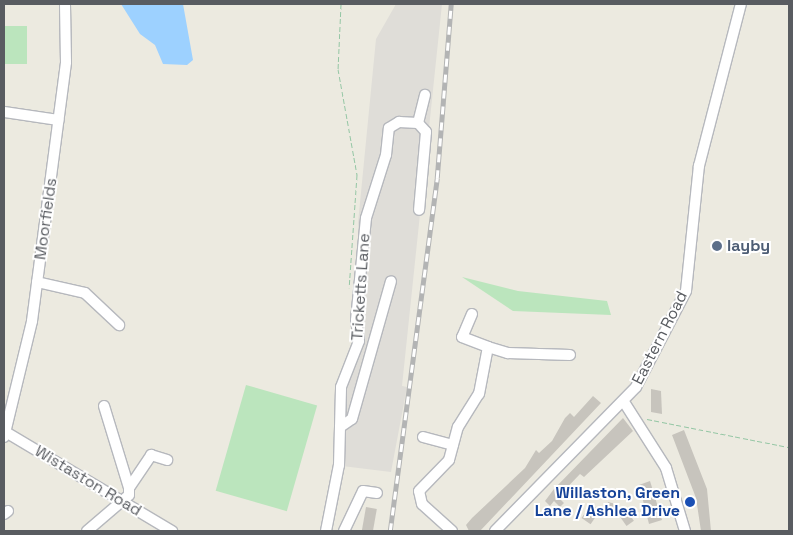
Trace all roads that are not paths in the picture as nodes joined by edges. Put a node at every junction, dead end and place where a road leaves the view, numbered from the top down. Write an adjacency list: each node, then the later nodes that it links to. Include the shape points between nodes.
1 (65, 4): 5 (street, Moorfields, via 66,62)
2 (741, 4): 14 (street, Eastern Road, via 699,166 686,291 636,387)
3 (425, 95): 6 (street)
4 (4, 112): 5 (street)
5 (58, 120): 9 (street, Moorfields)
6 (418, 123): 7 (street, via 426,132); 16 (street, Tricketts Lane, via 399,122 389,128 386,155 366,218 356,320 359,342 342,387)
7 (419, 210)
8 (391, 281): 16 (street, via 352,419)
9 (37, 282): 11 (street, via 85,293); 17 (street, Moorfields)
10 (472, 314): 12 (street, via 460,341)
11 (119, 326)
12 (488, 347): 13 (street, via 508,353); 19 (street, via 479,394 458,427)
13 (570, 355)
14 (624, 402): 29 (street, Eastern Road); 30 (street, via 666,468)
15 (104, 406): 21 (street)
16 (340, 427): 26 (street, Tricketts Lane)
17 (4, 433): 23 (street, Wistaston Road)
18 (423, 437): 19 (street)
19 (453, 445): 28 (street, via 446,466 424,484 419,496)
20 (167, 460): 21 (street, via 151,456)
21 (129, 488): 23 (street, via 129,496)
22 (377, 493): 27 (street, via 363,491)
23 (122, 502): 24 (street); 25 (street, Wistaston Road)
24 (87, 531)
25 (172, 531)
26 (326, 531)
27 (344, 531)
28 (452, 531)
29 (495, 531)
30 (685, 531)

